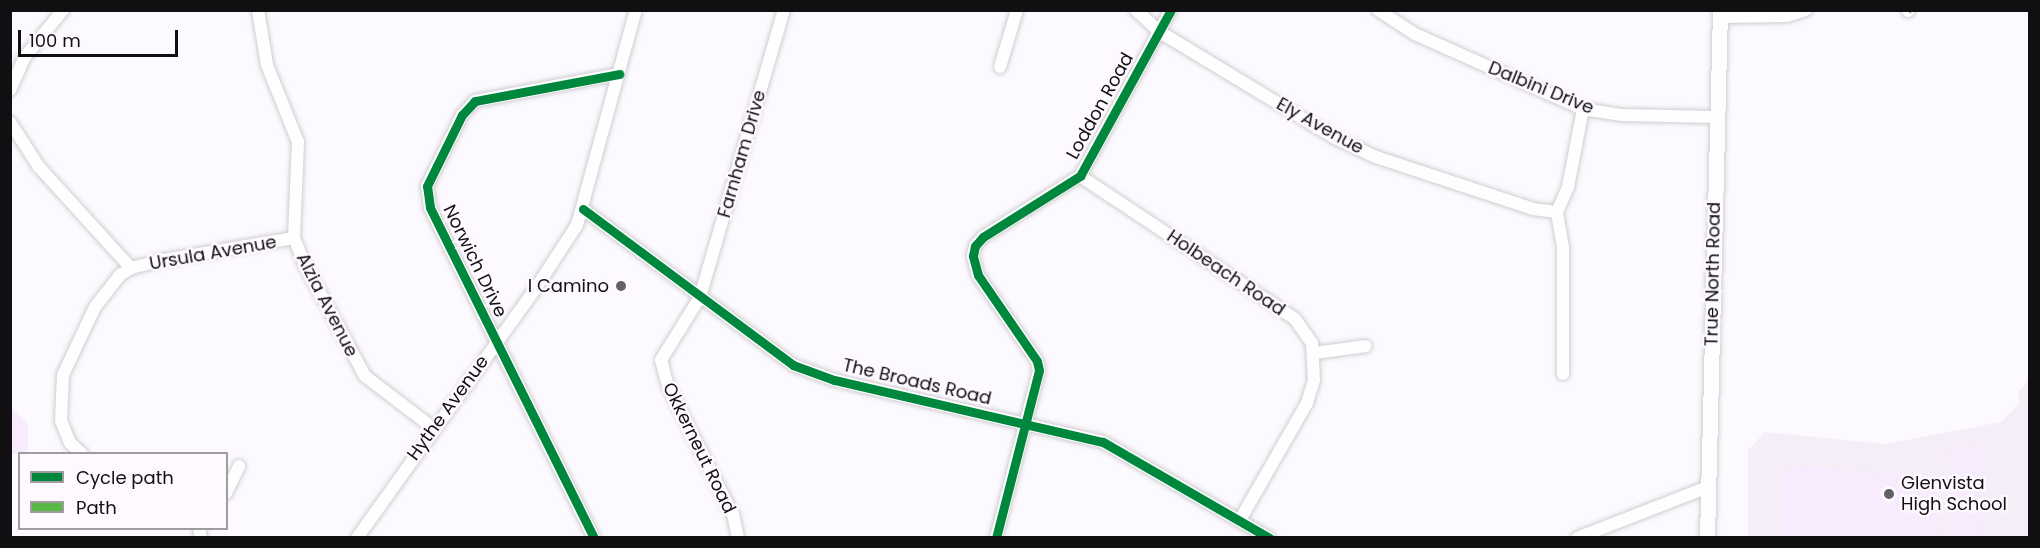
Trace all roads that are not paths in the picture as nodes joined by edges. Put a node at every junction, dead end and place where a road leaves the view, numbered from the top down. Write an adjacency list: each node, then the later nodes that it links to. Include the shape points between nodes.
1 (63, 10): 14 (street, via 24,58)
2 (258, 10): 21 (street, Alzia Avenue, via 267,65 298,142)
3 (636, 10): 13 (street, Hythe Avenue)
4 (784, 10): 23 (street, Farnham Drive)
5 (1017, 10): 12 (street)
6 (1136, 10): 11 (street, Ely Avenue)
7 (1172, 10): 11 (street, Loddon Road)
8 (1378, 10): 15 (street, Dalbini Drive, via 1416,34)
9 (1806, 10): 10 (street, via 1787,16)
10 (1720, 14): 16 (main road, True North Road)
11 (1160, 32): 18 (street, Loddon Road); 20 (street, Ely Avenue, via 1358,149 1533,209)
12 (1000, 68)
13 (619, 74): 19 (street, Hythe Avenue); 24 (street, Norwich Drive, via 479,99 462,115 431,172 427,186 429,205)
14 (10, 90)
15 (1583, 110): 16 (street, Dalbini Drive); 20 (street, via 1568,187)
16 (1716, 117): 32 (main road, True North Road)
17 (10, 123): 22 (street, via 39,167)
18 (1080, 176): 26 (street, Holbeach Road, via 1295,319); 28 (street, Loddon Road, via 983,237 973,256 978,276 1037,361 1037,381)
19 (583, 209): 23 (street, The Broads Road); 24 (street, Hythe Avenue, via 554,263)
20 (1557, 212): 27 (street, via 1563,247)
21 (294, 238): 22 (street, Ursula Avenue); 29 (street, Alzia Avenue, via 364,376)
22 (131, 268): 30 (street, Ursula Avenue, via 120,275 95,307 63,375 61,421 65,436)
23 (700, 297): 28 (street, The Broads Road, via 793,365 812,374); 37 (street, Okkerneut Road, via 665,349 661,367 733,515)
24 (497, 342): 29 (street, Hythe Avenue); 36 (street, Norwich Drive)
25 (1366, 346): 26 (street)
26 (1315, 353): 34 (street, via 1314,380 1302,416)
27 (1563, 374)
28 (1026, 424): 34 (street, The Broads Road, via 1117,448); 38 (street, Loddon Road)
29 (433, 428): 35 (street, Hythe Avenue)
30 (81, 452)
31 (239, 466): 33 (street)
32 (1708, 487): 40 (street); 41 (main road, True North Road)
33 (228, 489)
34 (1240, 520): 39 (street, The Broads Road)
35 (357, 537)
36 (594, 537)
37 (738, 537)
38 (996, 537)
39 (1269, 537)
40 (1580, 537)
41 (1707, 537)

